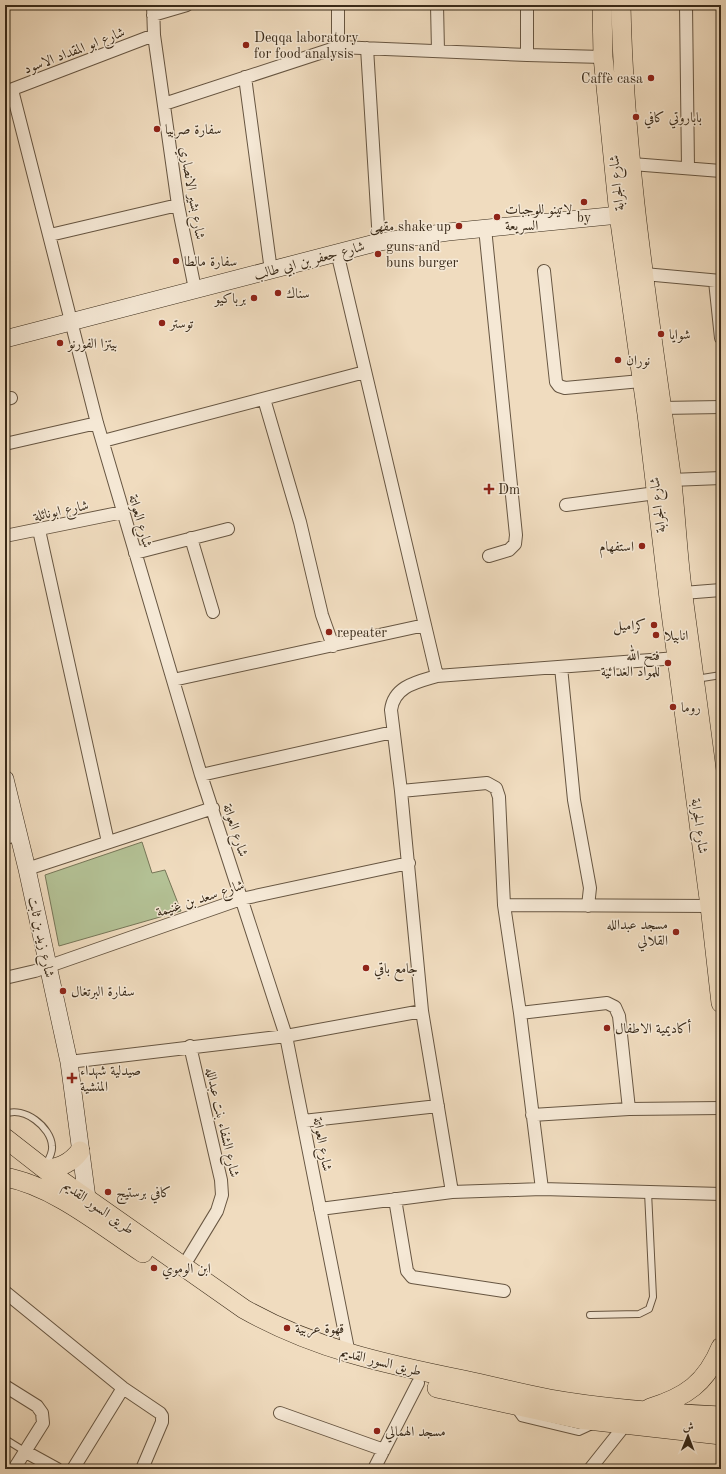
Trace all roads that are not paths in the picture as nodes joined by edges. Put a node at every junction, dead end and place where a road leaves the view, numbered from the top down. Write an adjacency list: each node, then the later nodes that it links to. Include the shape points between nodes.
1 (187, 5): 8 (street)
2 (338, 5): 10 (street)
3 (437, 5): 12 (street)
4 (527, 5): 13 (street)
5 (602, 5): 14 (main road, شارع الجرابة)
6 (621, 5): 18 (main road, شارع الجرابة, via 622,53)
7 (686, 5): 19 (street)
8 (153, 10): 9 (street, شارع بشير الانصاري)
9 (154, 35): 16 (street, شارع ابو المقداد الاسود); 17 (street, شارع بشير الانصاري)
10 (338, 47): 11 (street); 15 (street)
11 (367, 48): 12 (street); 25 (street)
12 (438, 51): 13 (street)
13 (527, 55): 14 (street)
14 (603, 56): 22 (main road, شارع الجرابة)
15 (245, 77): 17 (street); 27 (street)
16 (8, 91): 24 (street, شارع العواتة)
17 (164, 104): 21 (street, شارع بشير الانصاري)
18 (632, 164): 19 (street); 29 (main road, شارع الجرابة)
19 (688, 168): 20 (street)
20 (721, 171)
21 (178, 206): 24 (street); 31 (street, شارع بشير الانصاري)
22 (618, 215): 23 (street, شارع جعفر بن ابي طالب); 36 (main road, شارع الجرابة)
23 (486, 228): 25 (street, شارع جعفر بن ابي طالب); 53 (street, via 516,535 515,544 509,550)
24 (50, 235): 32 (street, شارع العواتة)
25 (379, 242): 26 (street, شارع جعفر بن ابي طالب)
26 (337, 252): 27 (street, شارع جعفر بن ابي طالب); 35 (street)
27 (270, 271): 31 (street, شارع جعفر بن ابي طالب)
28 (544, 271): 36 (street, via 556,382 559,386 565,388)
29 (644, 274): 30 (street); 39 (main road, شارع الجرابة)
30 (718, 281): 33 (street)
31 (195, 289): 32 (street, شارع جعفر بن ابي طالب)
32 (71, 321): 34 (street, شارع جعفر بن ابي طالب); 40 (street, شارع العواتة)
33 (721, 338)
34 (5, 339)
35 (365, 372): 37 (street); 58 (street)
36 (641, 381): 45 (main road, شارع الجرابة)
37 (264, 399): 41 (street); 59 (street, via 300,522)
38 (721, 407): 39 (street)
39 (661, 408): 44 (main road, شارع الجرابة)
40 (97, 424): 41 (street, شارع العواتة); 42 (street)
41 (102, 441): 47 (street, شارع العواتة)
42 (5, 444)
43 (721, 478): 44 (street)
44 (672, 480): 54 (main road, شارع الجرابة)
45 (656, 493): 46 (street); 54 (main road, شارع الجرابة)
46 (566, 505)
47 (123, 512): 49 (street, شارع ابونائلة); 52 (street, شارع العواتة)
48 (228, 529): 51 (street)
49 (39, 530): 50 (street, شارع ابونائلة); 72 (street)
50 (5, 536)
51 (191, 538): 52 (street); 57 (street)
52 (135, 553): 65 (street, شارع العواتة)
53 (489, 556)
54 (673, 569): 56 (main road, شارع الجرابة); 60 (main road, شارع الجرابة)
55 (721, 590): 56 (street)
56 (683, 593): 64 (main road, شارع الجرابة)
57 (213, 612)
58 (425, 625): 59 (street); 63 (street)
59 (332, 646): 65 (street)
60 (677, 658): 61 (street); 79 (main road, شارع الجرابة)
61 (561, 667): 63 (street); 78 (street, via 574,800 590,888)
62 (721, 675): 64 (lane)
63 (437, 676): 66 (street, via 397,692 391,710)
64 (695, 679): 75 (main road, شارع الجرابة)
65 (173, 680): 67 (street, شارع العواتة)
66 (393, 732): 67 (street); 69 (street)
67 (202, 775): 70 (street, شارع العواتة)
68 (5, 779): 71 (street, شارع زيد بن ثابت)
69 (401, 791): 73 (street); 77 (street, via 487,783 496,788 499,797)
70 (213, 808): 72 (street); 76 (street, شارع العواتة)
71 (12, 836): 74 (street, شارع زيد بن ثابت)
72 (108, 842): 74 (street)
73 (409, 863): 76 (street, شارع سعد بن غنيمة); 83 (street)
74 (27, 869): 80 (street, شارع زيد بن ثابت)
75 (721, 888)
76 (241, 899): 80 (street, شارع سعد بن غنيمة); 85 (street, شارع العواتة)
77 (504, 905): 78 (street); 84 (street)
78 (588, 906): 79 (street)
79 (710, 906): 82 (main road, شارع الجرابة)
80 (48, 965): 81 (street, شارع سعد بن غنيمة); 87 (street, شارع زيد بن ثابت)
81 (5, 978)
82 (721, 1000)
83 (422, 1011): 85 (street); 88 (street)
84 (520, 1013): 90 (street, via 607,1003 615,1007 619,1016); 92 (street)
85 (286, 1036): 86 (street); 93 (street, شارع العواتة)
86 (190, 1046): 87 (street); 105 (street, شارع الشفاء بنت عبدالله, via 222,1194 217,1211)
87 (68, 1062): 95 (street, شارع زيد بن ثابت)
88 (438, 1106): 93 (street); 99 (street)
89 (721, 1108): 90 (street)
90 (629, 1109): 92 (street)
91 (5, 1114): 96 (lane, via 19,1113 36,1120 49,1134 52,1147)
92 (532, 1115): 98 (street)
93 (303, 1120): 104 (street, شارع العواتة)
94 (5, 1138): 96 (main road, طريق السور القديم)
95 (80, 1151): 96 (main road, via 66,1164); 103 (street, شارع زيد بن ثابت)
96 (45, 1169): 103 (main road, طريق السور القديم)
97 (5, 1177): 103 (main road, طريق السور القديم, via 34,1185)
98 (542, 1189): 99 (street); 100 (street)
99 (452, 1192): 102 (street)
100 (648, 1192): 101 (street); 108 (lane, via 653,1298 649,1309 639,1314)
101 (721, 1194)
102 (395, 1199): 104 (street); 106 (street, via 407,1271 412,1277)
103 (85, 1206): 105 (main road, طريق السور القديم); 111 (main road, طريق السور القديم, via 196,1289 271,1335 343,1365)
104 (320, 1209): 110 (street, شارع العواتة)
105 (183, 1267): 110 (main road, طريق السور القديم, via 272,1325)
106 (504, 1291)
107 (5, 1292): 113 (street)
108 (590, 1315)
109 (721, 1347): 114 (main road, via 710,1370 699,1384 684,1395)
110 (348, 1354): 114 (main road, طريق السور القديم, via 550,1399)
111 (418, 1383): 117 (main road, طريق السور القديم); 120 (street)
112 (5, 1386): 121 (street, via 37,1406 42,1413 43,1423)
113 (123, 1388): 124 (street); 125 (street, via 162,1416 162,1422)
114 (643, 1410): 116 (main road, طريق السور القديم)
115 (280, 1412): 120 (street)
116 (721, 1416)
117 (625, 1425): 118 (main road, طريق السور القديم); 127 (street)
118 (721, 1435)
119 (5, 1439): 121 (lane)
120 (384, 1450): 126 (street)
121 (26, 1452): 122 (street); 123 (street)
122 (14, 1469)
123 (57, 1469)
124 (72, 1469)
125 (142, 1469)
126 (374, 1469)
127 (590, 1469)

